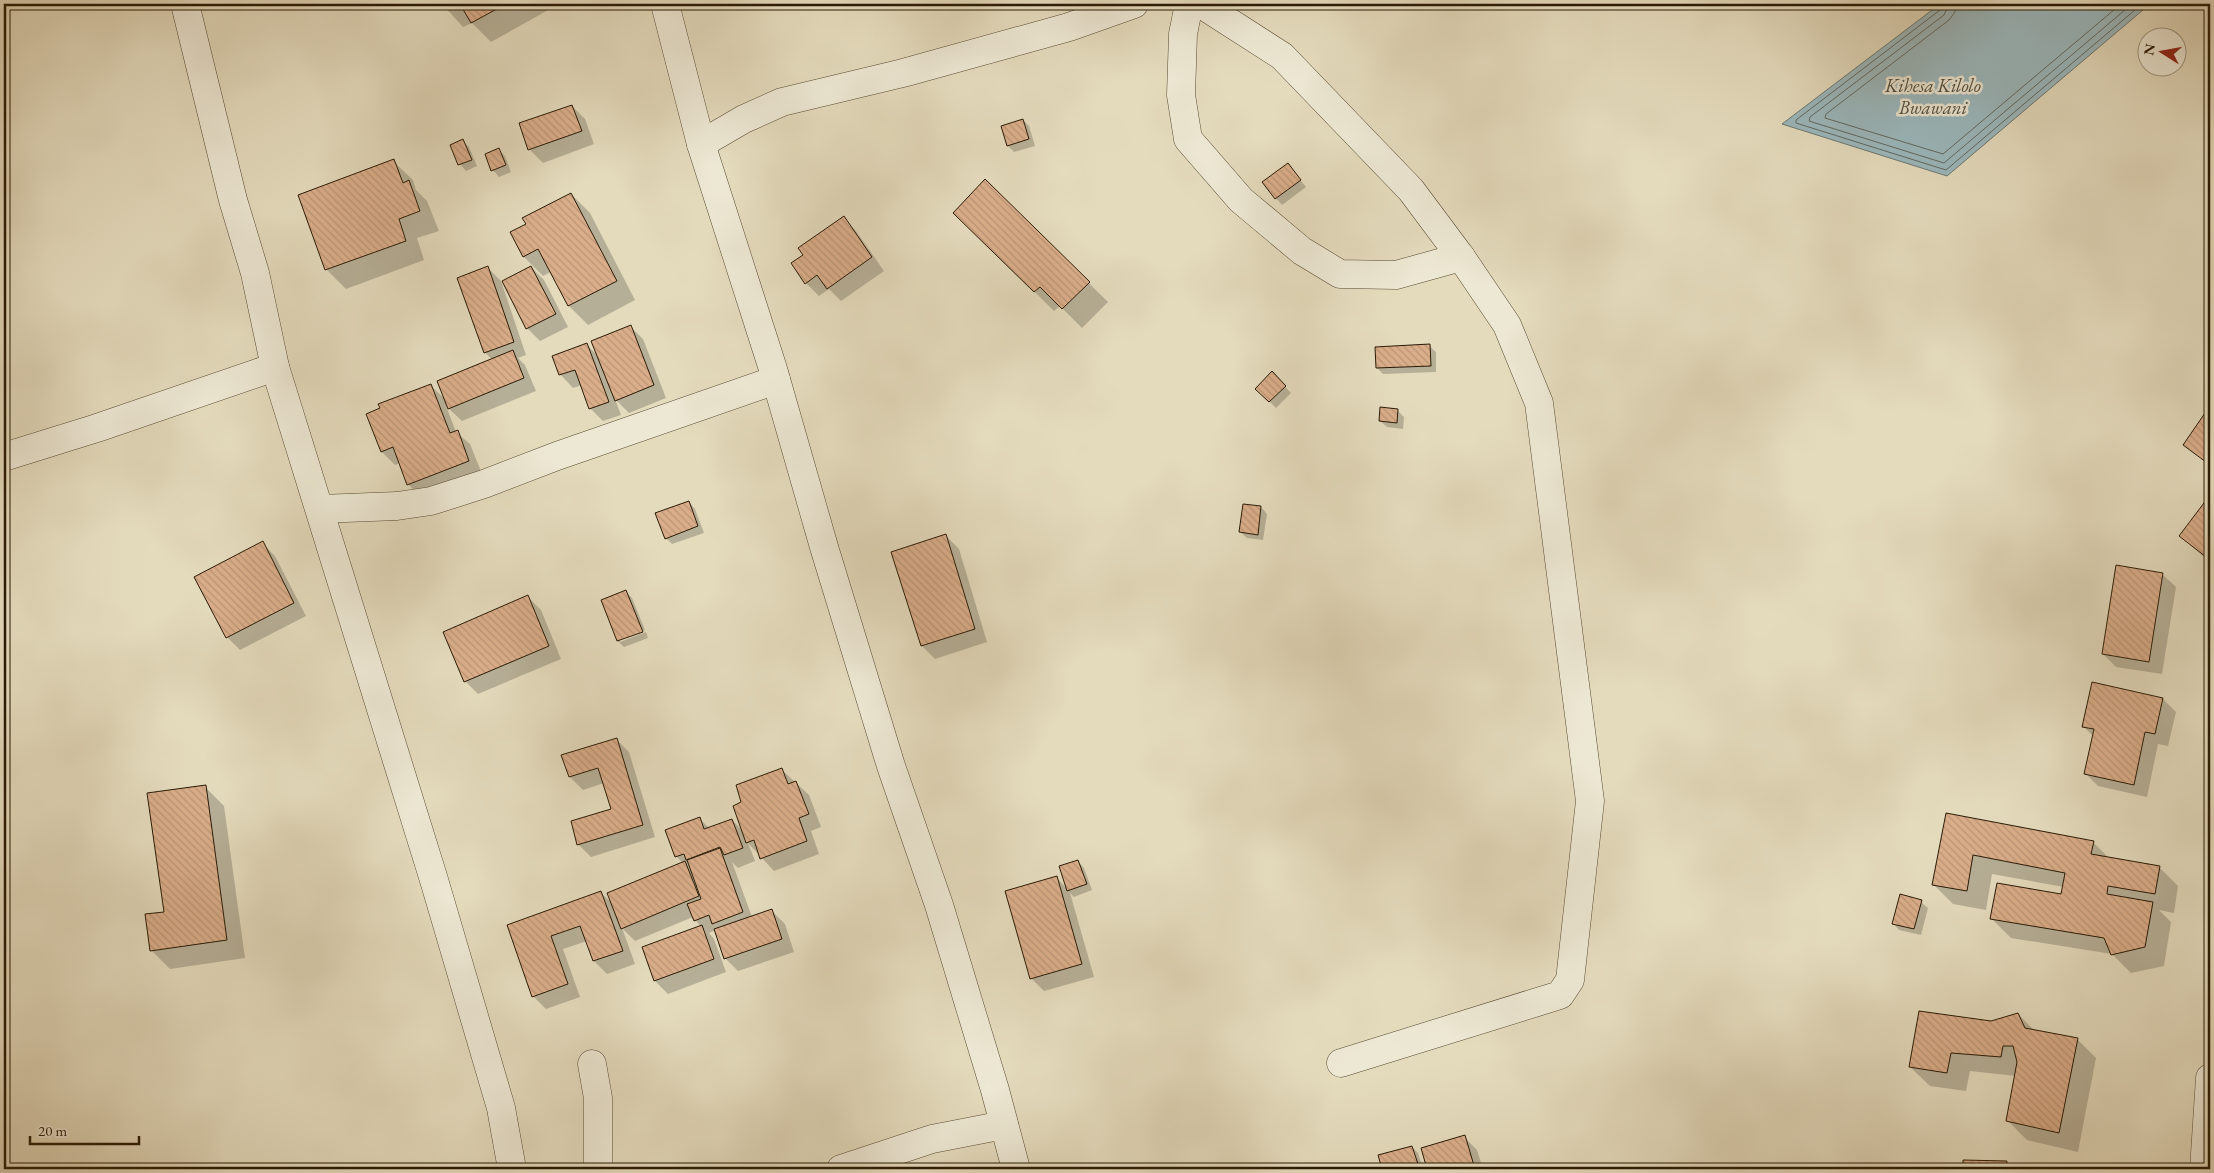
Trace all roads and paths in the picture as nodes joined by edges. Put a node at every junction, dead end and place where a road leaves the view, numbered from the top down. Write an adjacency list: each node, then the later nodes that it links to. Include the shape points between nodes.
1 (185, 4): 8 (street, via 233,200 255,273)
2 (665, 4): 6 (street)
3 (1134, 4): 6 (street, via 1069,27 903,73 782,102)
4 (1189, 4): 7 (street, via 1183,34 1181,95 1188,139 1241,200 1302,251 1340,274 1396,275)
5 (1201, 4): 7 (street, via 1282,56 1410,190)
6 (701, 144): 9 (street)
7 (1462, 257): 12 (street, via 1507,325 1539,403 1590,801 1570,980 1560,995)
8 (275, 367): 10 (street); 11 (street)
9 (776, 380): 11 (street, via 431,500 397,506); 15 (street, via 874,711 938,905)
10 (4, 457)
11 (320, 509): 16 (street, via 501,1108)
12 (1341, 1063)
13 (592, 1064): 17 (street, via 598,1098)
14 (2210, 1078): 20 (street)
15 (1004, 1125): 18 (street, via 932,1139); 19 (street)
16 (512, 1169)
17 (598, 1169)
18 (841, 1169)
19 (1016, 1169)
20 (2204, 1169)

